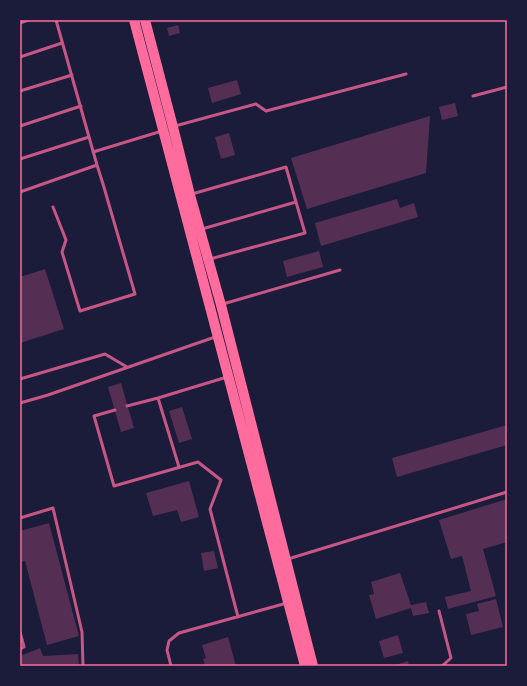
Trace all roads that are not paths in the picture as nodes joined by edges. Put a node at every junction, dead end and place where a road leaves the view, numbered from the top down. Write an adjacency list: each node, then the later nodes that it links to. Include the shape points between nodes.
1 (28, 20): 5 (lane)
2 (56, 20): 6 (lane)
3 (134, 20): 15 (main road)
4 (145, 20): 15 (main road)
5 (20, 23)
6 (62, 43): 7 (lane); 9 (lane)
7 (20, 57)
8 (406, 74): 15 (lane, via 266,111 256,104)
9 (72, 75): 11 (lane); 13 (lane)
10 (507, 86): 12 (lane)
11 (20, 92)
12 (473, 96)
13 (81, 106): 14 (lane); 16 (lane)
14 (20, 126)
15 (169, 129): 17 (lane); 21 (main road); 28 (main road)
16 (89, 137): 17 (lane); 18 (lane)
17 (93, 152): 19 (lane)
18 (20, 159)
19 (97, 166): 20 (lane); 23 (lane, via 135,294 80,311 62,252 66,240)
20 (20, 192)
21 (190, 195): 22 (lane, via 286,167); 24 (main road)
22 (296, 202): 24 (lane); 25 (lane, via 305,233)
23 (53, 207)
24 (200, 229): 25 (main road)
25 (208, 260): 27 (main road)
26 (340, 270): 27 (lane)
27 (221, 305): 39 (main road)
28 (218, 336): 29 (lane); 30 (main road)
29 (127, 367): 31 (lane, via 105,354); 33 (lane)
30 (229, 377): 32 (lane); 40 (main road)
31 (20, 379)
32 (158, 398): 34 (lane); 36 (lane)
33 (20, 403)
34 (127, 406)
35 (115, 410): 36 (lane, via 94,416 114,486)
36 (179, 467): 42 (lane, via 198,462 221,480 210,509)
37 (507, 492): 39 (lane)
38 (20, 518): 45 (lane, via 53,508 82,632)
39 (286, 559): 48 (main road)
40 (289, 603): 42 (lane); 47 (main road)
41 (438, 611): 49 (lane, via 451,658)
42 (238, 617): 46 (lane, via 180,633 169,641 167,650)
43 (20, 632): 44 (lane, via 24,647)
44 (20, 649)
45 (83, 666)
46 (171, 666)
47 (305, 666)
48 (313, 666)
49 (442, 666)

